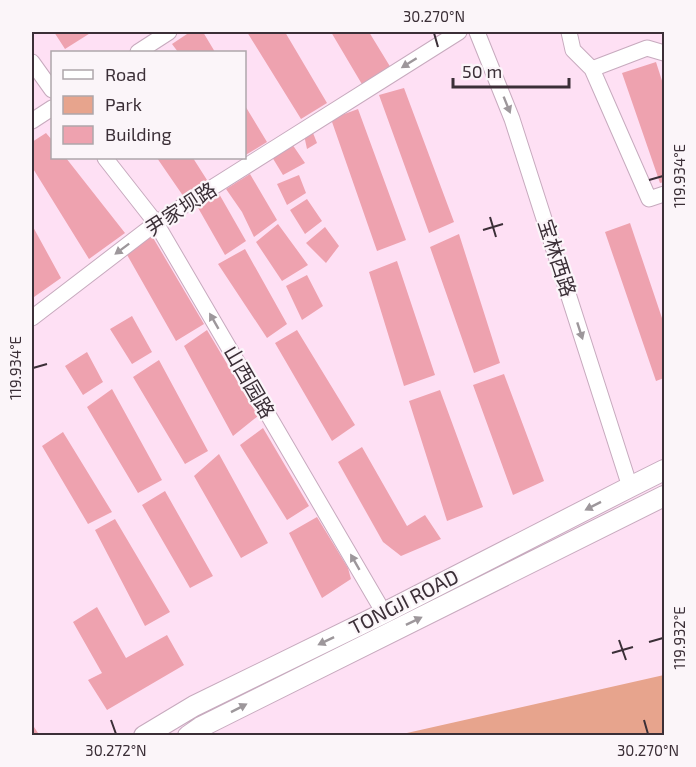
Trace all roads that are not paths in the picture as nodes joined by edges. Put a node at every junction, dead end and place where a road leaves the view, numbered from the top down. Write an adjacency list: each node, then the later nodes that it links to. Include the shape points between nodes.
1 (170, 32): 5 (street)
2 (459, 32): 14 (street, 尹家坝路, one-way to 14)
3 (477, 32): 17 (street, 宝林西路, one-way to 17, via 512,118)
4 (568, 32): 8 (street, via 573,50)
5 (140, 51)
6 (664, 53): 8 (street, via 647,48)
7 (32, 62): 9 (street)
8 (592, 69): 13 (street, via 650,199)
9 (51, 89)
10 (51, 109): 11 (street)
11 (32, 121)
12 (106, 159): 14 (street, 山西园路)
13 (664, 194)
14 (156, 223): 15 (street, 尹家坝路, one-way to 15); 19 (street, 山西园路, one-way to 14)
15 (32, 318)
16 (664, 471): 17 (main road, TONGJI ROAD)
17 (630, 487): 19 (main road, TONGJI ROAD, one-way to 19)
18 (664, 496): 21 (main road, TONGJI ROAD, one-way to 18)
19 (384, 613): 20 (main road, TONGJI ROAD, one-way to 20, via 194,706)
20 (144, 735)
21 (188, 735)

